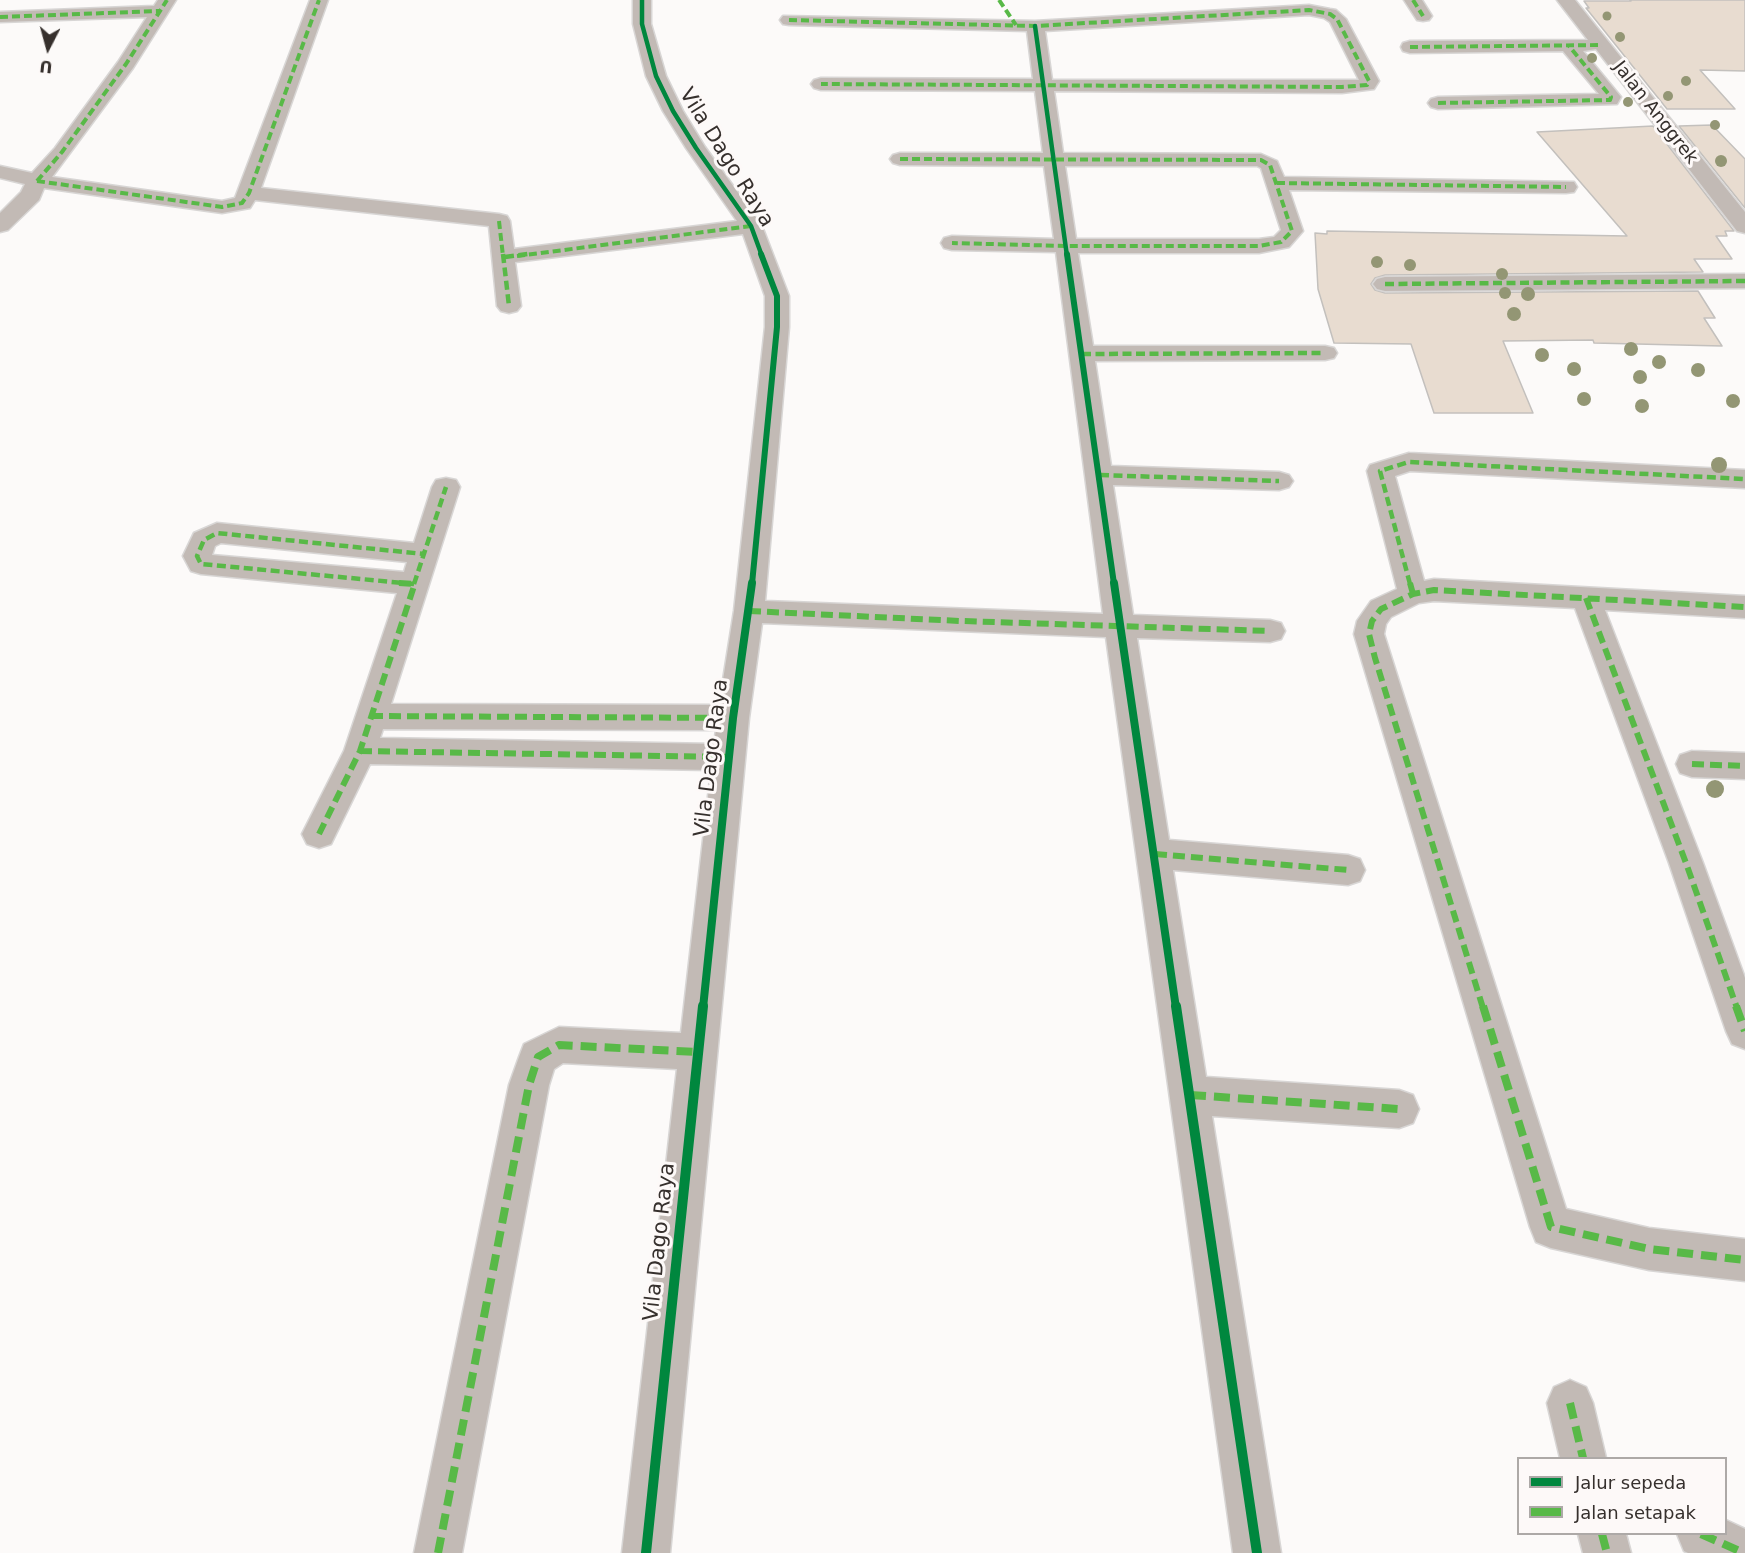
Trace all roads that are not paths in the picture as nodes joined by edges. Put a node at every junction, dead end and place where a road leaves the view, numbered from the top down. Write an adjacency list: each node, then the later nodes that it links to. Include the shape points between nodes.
1 (319, 0): 23 (street)
2 (642, 0): 25 (street, Vila Dago Raya, via 642,24 656,76 696,148)
3 (999, 0): 10 (street)
4 (1413, 0): 7 (street)
5 (1566, 0): 11 (street, Jalan Anggrek)
6 (163, 6): 8 (street); 20 (street, via 63,152)
7 (1423, 15)
8 (0, 16)
9 (789, 20): 10 (street)
10 (1025, 25): 15 (street); 15 (street, via 1319,11 1337,19 1369,81 1367,85 1341,87)
11 (1602, 45): 12 (street); 26 (street, Jalan Anggrek)
12 (1569, 46): 13 (street); 16 (street, via 1610,100)
13 (1410, 47)
14 (822, 84): 15 (street)
15 (1043, 85): 18 (street)
16 (1438, 103)
17 (900, 159): 18 (street)
18 (1054, 159): 21 (street, via 1262,160 1270,165); 28 (street)
19 (0, 172): 20 (street)
20 (37, 181): 23 (street, via 222,207 242,203); 24 (street, via 31,195)
21 (1277, 183): 22 (street); 28 (street, via 1292,231 1281,242 1259,246)
22 (1566, 187)
23 (249, 193): 29 (street, via 499,221)
24 (0, 225)
25 (751, 226): 29 (street); 44 (street, Vila Dago Raya, via 777,296 777,327)
26 (1745, 226)
27 (952, 243): 28 (street)
28 (1067, 246): 34 (street)
29 (505, 257): 32 (street)
30 (1745, 280): 31 (street)
31 (1385, 284)
32 (509, 306)
33 (1325, 353): 34 (street)
34 (1082, 354): 35 (street)
35 (1100, 475): 37 (street); 45 (street)
36 (1745, 479): 41 (street, via 1409,462 1380,471)
37 (1279, 481)
38 (446, 487): 39 (street)
39 (423, 554): 40 (street); 40 (street, via 217,533 204,540 197,556 201,564)
40 (414, 584): 47 (street)
41 (1413, 594): 42 (street, via 1434,590); 60 (street, via 1381,609 1369,634 1551,1227 1649,1249)
42 (1586, 598): 43 (street); 56 (street)
43 (1745, 607)
44 (749, 611): 45 (street); 48 (street, Vila Dago Raya)
45 (1120, 627): 46 (street); 54 (street)
46 (1270, 631)
47 (371, 716): 48 (street); 49 (street)
48 (733, 718): 50 (street, Vila Dago Raya)
49 (360, 751): 50 (street); 53 (street)
50 (729, 757): 57 (street, Vila Dago Raya)
51 (1692, 764): 52 (street)
52 (1745, 766)
53 (319, 834)
54 (1155, 854): 55 (street); 58 (street)
55 (1348, 870)
56 (1745, 1030)
57 (697, 1052): 65 (street, via 560,1045 538,1057 529,1085); 66 (street, Vila Dago Raya)
58 (1190, 1095): 59 (street); 67 (street)
59 (1399, 1109)
60 (1745, 1260)
61 (1570, 1403): 62 (street)
62 (1583, 1457)
63 (1602, 1535): 68 (street)
64 (1705, 1535): 69 (street)
65 (438, 1553)
66 (646, 1553)
67 (1257, 1553)
68 (1607, 1553)
69 (1744, 1553)

